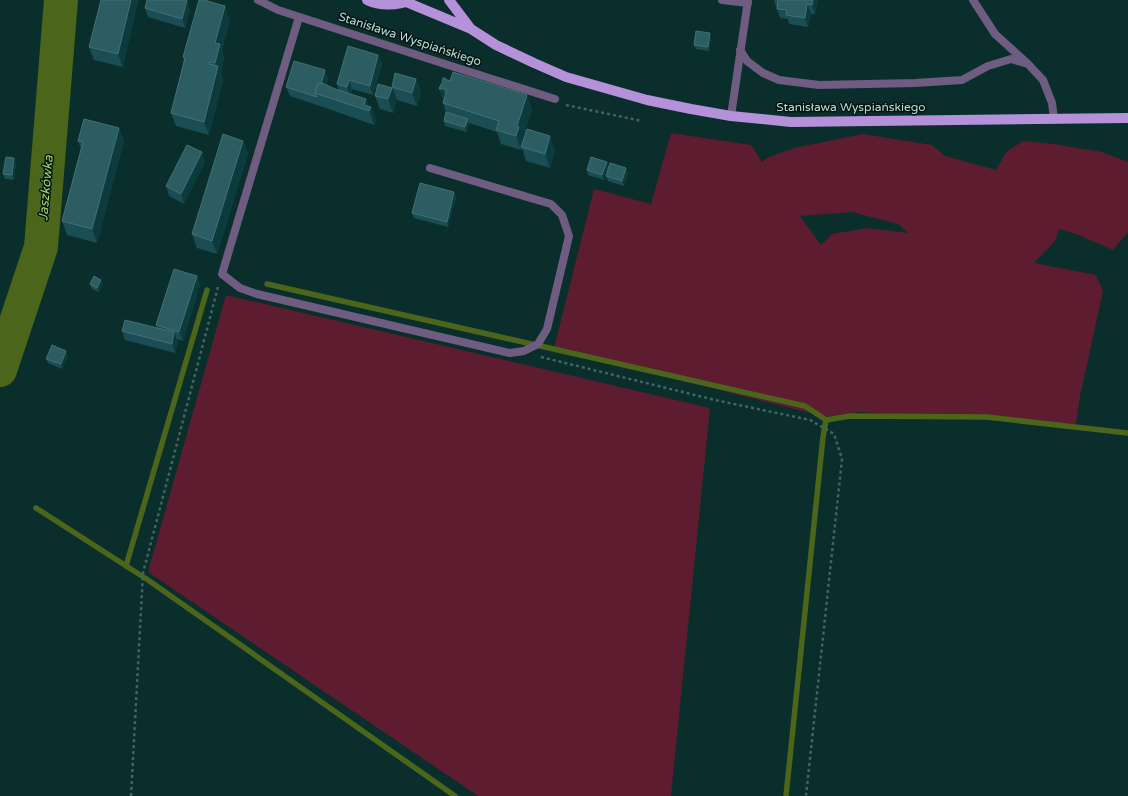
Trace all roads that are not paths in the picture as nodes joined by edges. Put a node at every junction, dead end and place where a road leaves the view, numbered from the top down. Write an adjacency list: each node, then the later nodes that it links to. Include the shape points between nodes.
1 (258, 0): 8 (lane, Stanisława Wyspiańskiego, via 278,10)
2 (367, 0): 6 (main road, via 389,5)
3 (450, 0): 9 (main road, Stanisława Wyspiańskiego)
4 (722, 0): 7 (lane)
5 (973, 0): 11 (lane, via 995,34)
6 (408, 1): 9 (main road, Stanisława Wyspiańskiego)
7 (748, 2): 10 (lane)
8 (299, 16): 12 (lane, Stanisława Wyspiańskiego); 16 (lane, via 222,274 240,288 257,294 510,353 524,351 538,344 547,329 569,236 562,215 551,204)
9 (471, 29): 13 (main road, Stanisława Wyspiańskiego, via 496,45 566,77 647,100)
10 (740, 50): 11 (lane, via 747,61 763,73 779,80 819,86 916,84 962,80 988,66 1012,59); 13 (lane)
11 (1028, 64): 15 (lane, via 1043,80 1052,102)
12 (555, 99)
13 (731, 116): 15 (main road, Stanisława Wyspiańskiego, via 791,122)
14 (1128, 118): 15 (main road, Stanisława Wyspiańskiego)
15 (1054, 119)
16 (430, 168)

